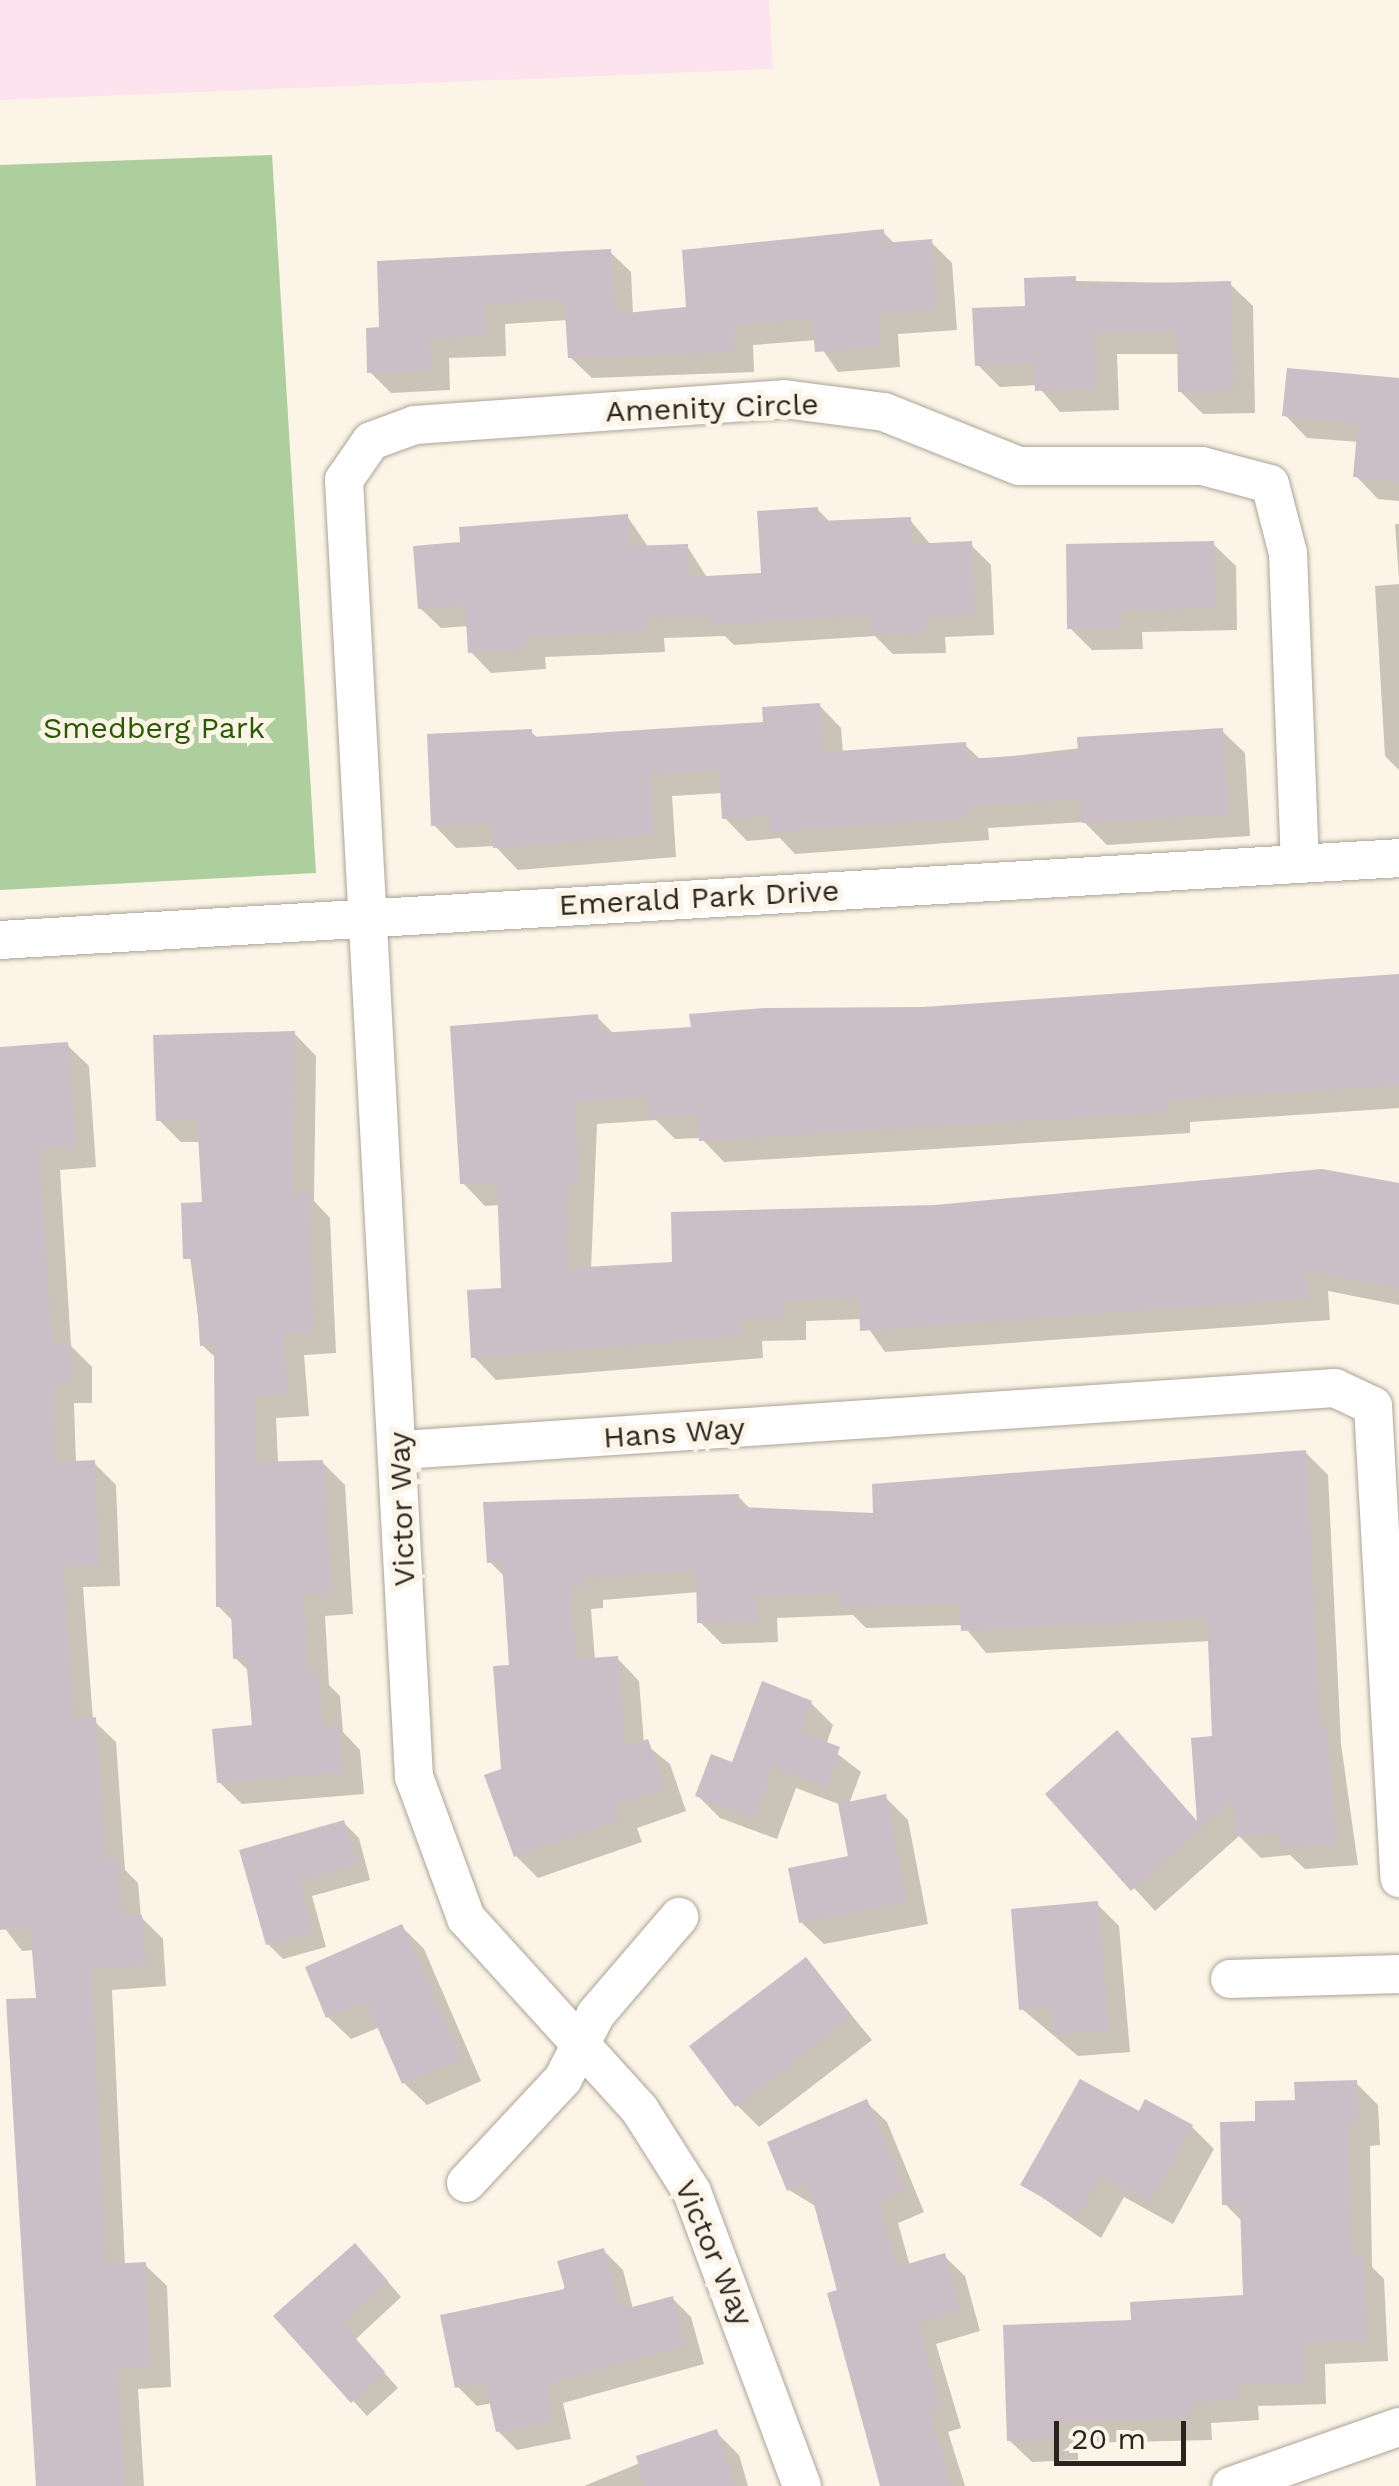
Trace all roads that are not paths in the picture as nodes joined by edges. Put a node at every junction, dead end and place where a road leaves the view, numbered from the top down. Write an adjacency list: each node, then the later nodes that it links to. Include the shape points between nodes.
1 (1399, 858): 2 (street, Emerald Park Drive)
2 (1300, 862): 3 (street, Emerald Park Drive); 3 (street, Amenity Circle, via 1288,553 1270,484 1202,466 1019,466 884,412 784,399 415,425 372,441 353,462 341,501)
3 (364, 918): 4 (street, Emerald Park Drive); 5 (street, Victor Way)
4 (0, 940)
5 (402, 1450): 6 (street, Hans Way, via 1335,1388 1374,1406); 10 (street, Victor Way, via 408,1727 426,1826 466,1918)
6 (1399, 1878)
7 (679, 1918): 10 (street)
8 (1399, 1974): 9 (street)
9 (1230, 1980)
10 (578, 2048): 11 (street, via 562,2079); 13 (street, Victor Way, via 640,2110 692,2192)
11 (466, 2183)
12 (1399, 2427): 14 (street)
13 (802, 2486)
14 (1231, 2486)

